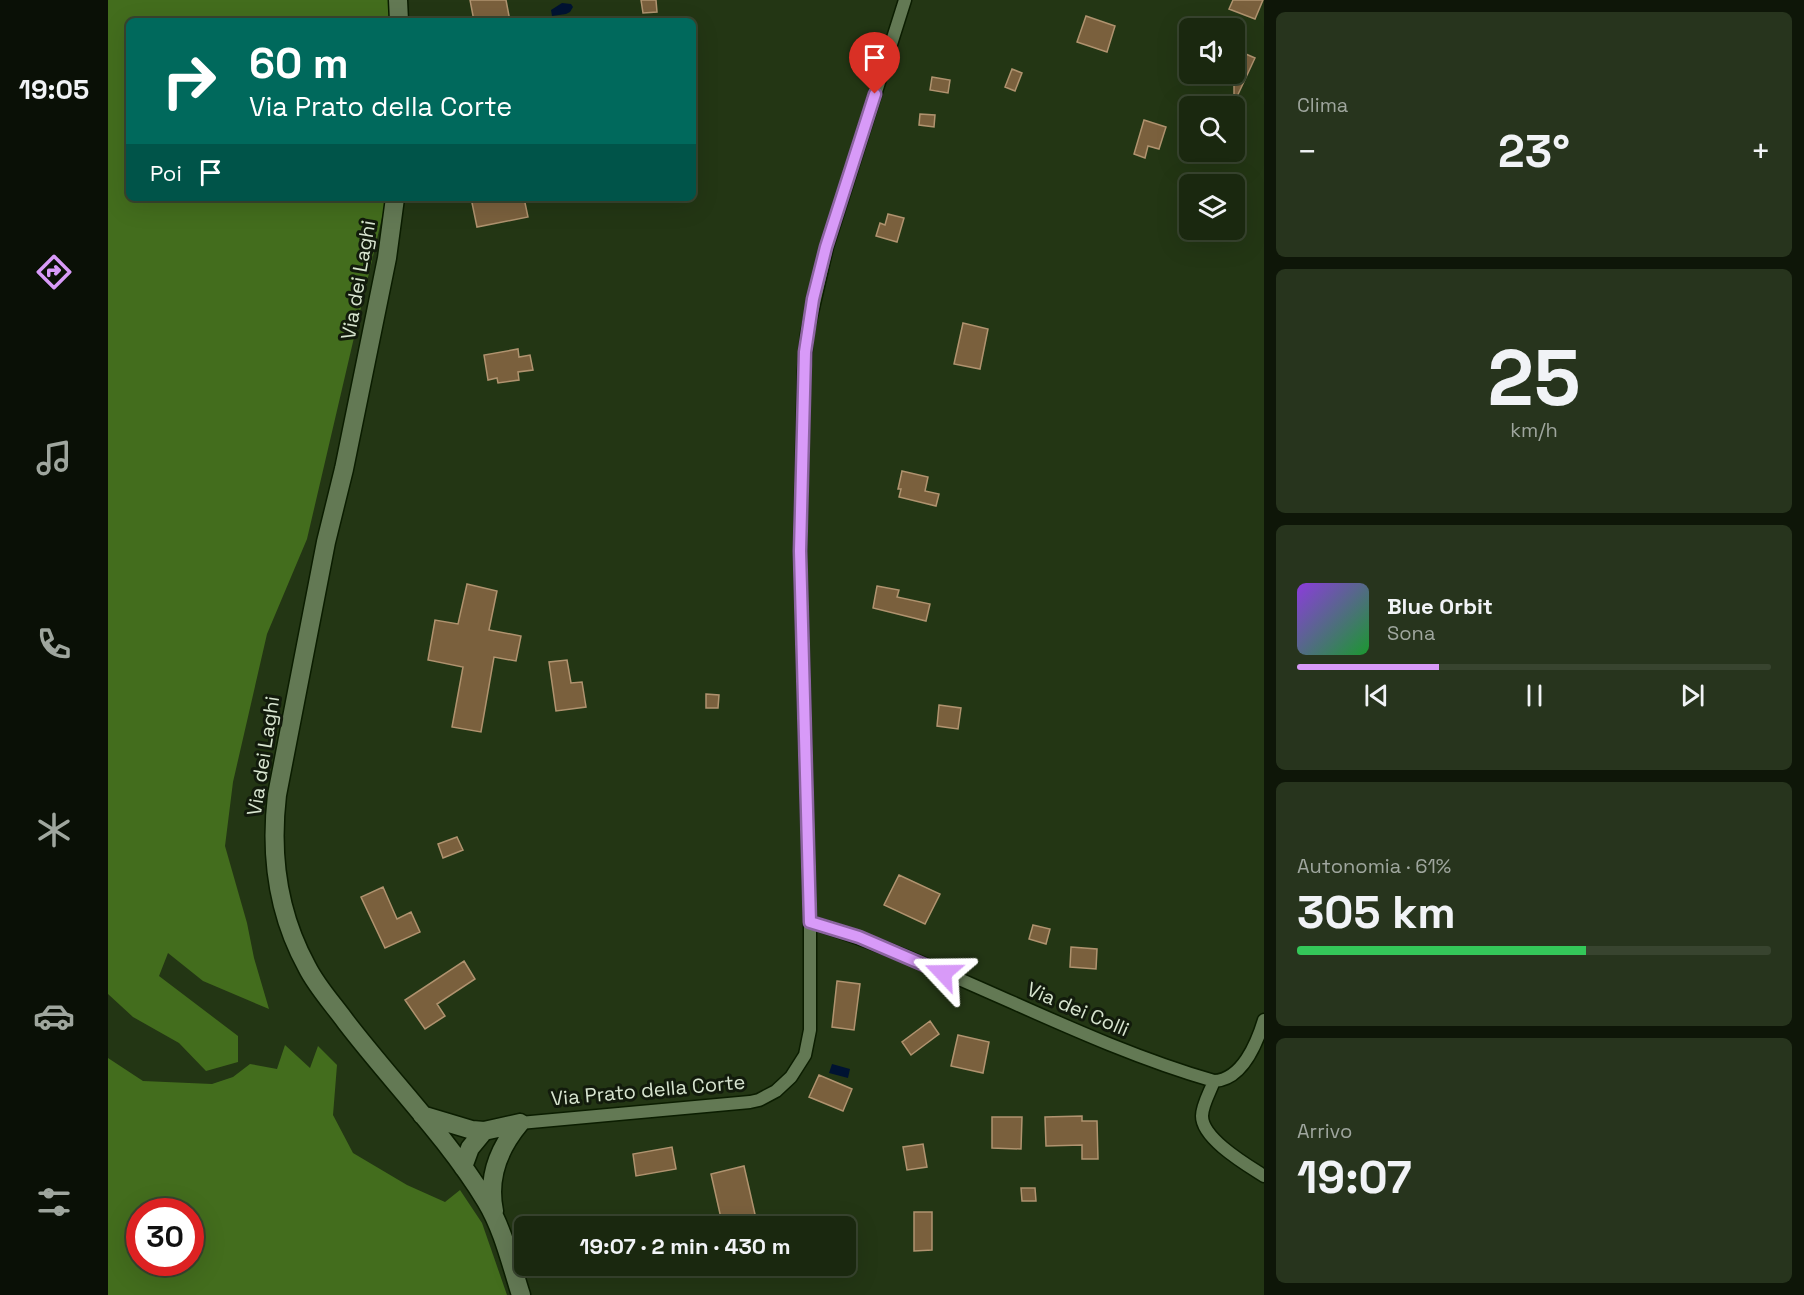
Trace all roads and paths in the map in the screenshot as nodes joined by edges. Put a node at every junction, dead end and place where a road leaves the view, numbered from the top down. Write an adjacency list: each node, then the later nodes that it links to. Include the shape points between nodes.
1 (398, 0): 3 (main road)
2 (905, 0): 5 (street, Via Prato della Corte, via 826,247 805,352 800,551)
3 (399, 18)
4 (395, 201): 8 (main road, Via dei Laghi, via 387,258 277,795 274,843 284,910 306,965 365,1047)
5 (810, 922): 7 (street, Via dei Colli, via 859,937 1132,1053); 9 (street, Via Prato della Corte, via 809,1040 797,1070 776,1091 741,1104)
6 (1264, 1020): 7 (street, via 1241,1066 1226,1079)
7 (1214, 1081): 13 (street, via 1203,1108 1203,1124 1215,1141)
8 (422, 1115): 10 (main road); 12 (main road, Via dei Laghi)
9 (520, 1123): 10 (main road); 11 (main road)
10 (484, 1131): 12 (main road, via 470,1148)
11 (499, 1156): 12 (main road, via 482,1165); 14 (main road, via 492,1187)
12 (463, 1167): 14 (main road, Via dei Laghi)
13 (1264, 1176)
14 (498, 1224): 15 (main road, Via dei Laghi)
15 (521, 1295)

